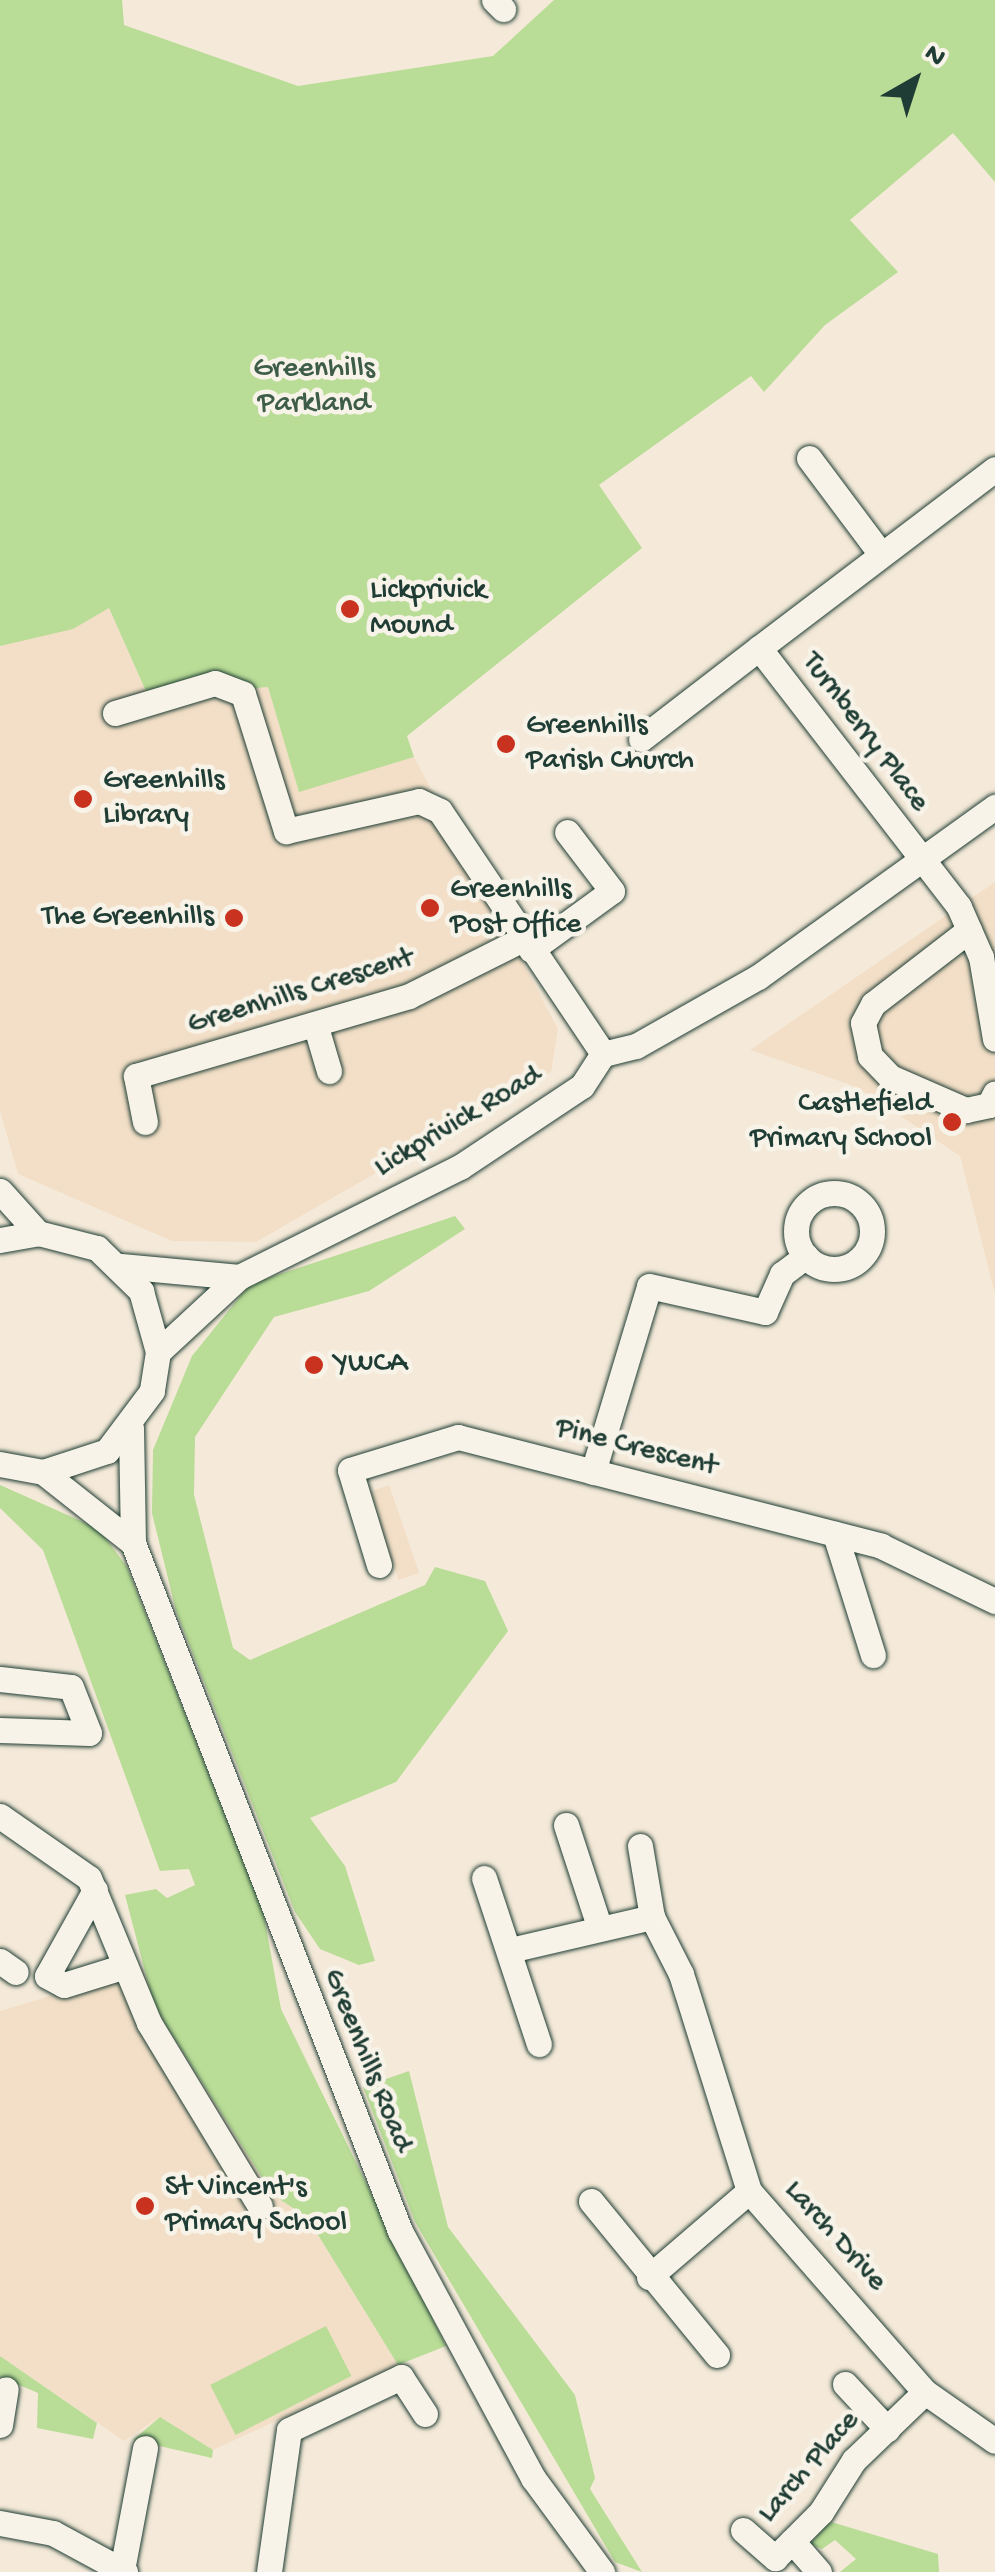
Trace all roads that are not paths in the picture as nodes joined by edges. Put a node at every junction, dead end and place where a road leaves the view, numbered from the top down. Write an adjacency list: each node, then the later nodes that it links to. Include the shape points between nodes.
1 (809, 458): 3 (street)
2 (995, 469): 3 (street, Turnberry Place)
3 (880, 553): 4 (street, Turnberry Place)
4 (759, 648): 6 (street, Turnberry Place); 9 (street, Turnberry Place)
5 (115, 714): 11 (street, via 214,683 243,694 286,832 419,801 440,811)
6 (641, 739)
7 (995, 807): 9 (street)
8 (567, 832): 11 (street, Greenhills Crescent, via 612,892)
9 (917, 857): 10 (street, Turnberry Place); 14 (street, via 758,977 636,1046)
10 (970, 930): 13 (street); 16 (street, via 885,993 863,1023 870,1056 890,1077 966,1110)
11 (527, 944): 12 (street, Greenhills Crescent, via 410,996); 14 (street)
12 (316, 1026): 15 (street); 17 (street, Greenhills Crescent, via 136,1076)
13 (995, 1039)
14 (604, 1054): 23 (street, Lickprivick Road, via 582,1086 460,1167)
15 (329, 1071)
16 (995, 1093)
17 (144, 1122)
18 (0, 1191): 19 (street)
19 (38, 1233): 20 (street); 22 (street, via 68,1237)
20 (0, 1240)
21 (806, 1256): 28 (street, via 782,1274 765,1312 650,1286)
22 (121, 1266): 23 (street); 24 (street, via 141,1291)
23 (239, 1277): 24 (street, Lickprivick Road)
24 (158, 1352): 25 (street, via 152,1391)
25 (132, 1428): 27 (street, via 76,1466); 30 (street, Greenhills Road)
26 (0, 1464): 27 (street)
27 (43, 1472): 30 (street)
28 (593, 1472): 29 (street, Pine Crescent); 31 (street, Pine Crescent, via 458,1437 342,1472)
29 (835, 1534): 32 (street, Pine Crescent, via 959,1576); 33 (street)
30 (133, 1542): 64 (street, Greenhills Road, via 400,2231 533,2478)
31 (379, 1565)
32 (995, 1602)
33 (873, 1655)
34 (0, 1679): 35 (street, via 70,1688 89,1733)
35 (0, 1730)
36 (0, 1816): 40 (street)
37 (566, 1825): 42 (street)
38 (640, 1846): 41 (street, Larch Drive)
39 (484, 1878): 43 (street)
40 (95, 1890): 44 (street); 44 (street, via 47,1976 64,1985)
41 (652, 1917): 42 (street); 46 (street, Larch Drive, via 681,1974)
42 (598, 1923): 43 (street)
43 (510, 1950): 45 (street)
44 (125, 1966): 48 (street, via 168,2058)
45 (539, 2044)
46 (749, 2191): 49 (street); 53 (street, Larch Drive)
47 (591, 2201): 49 (street)
48 (260, 2206)
49 (649, 2277): 50 (street)
50 (717, 2355)
51 (845, 2384): 56 (street)
52 (6, 2389): 55 (street)
53 (925, 2392): 56 (street, Larch Place); 57 (street, Larch Drive)
54 (426, 2414): 63 (street, via 401,2377 289,2430)
55 (0, 2425)
56 (887, 2429): 61 (street, Larch Place)
57 (995, 2441)
58 (145, 2448): 62 (street)
59 (0, 2523): 62 (street, via 53,2533)
60 (744, 2530): 61 (street, Larch Place, via 775,2558)
61 (792, 2540): 65 (street)
62 (124, 2571)
63 (269, 2572)
64 (602, 2572)
65 (819, 2572)

